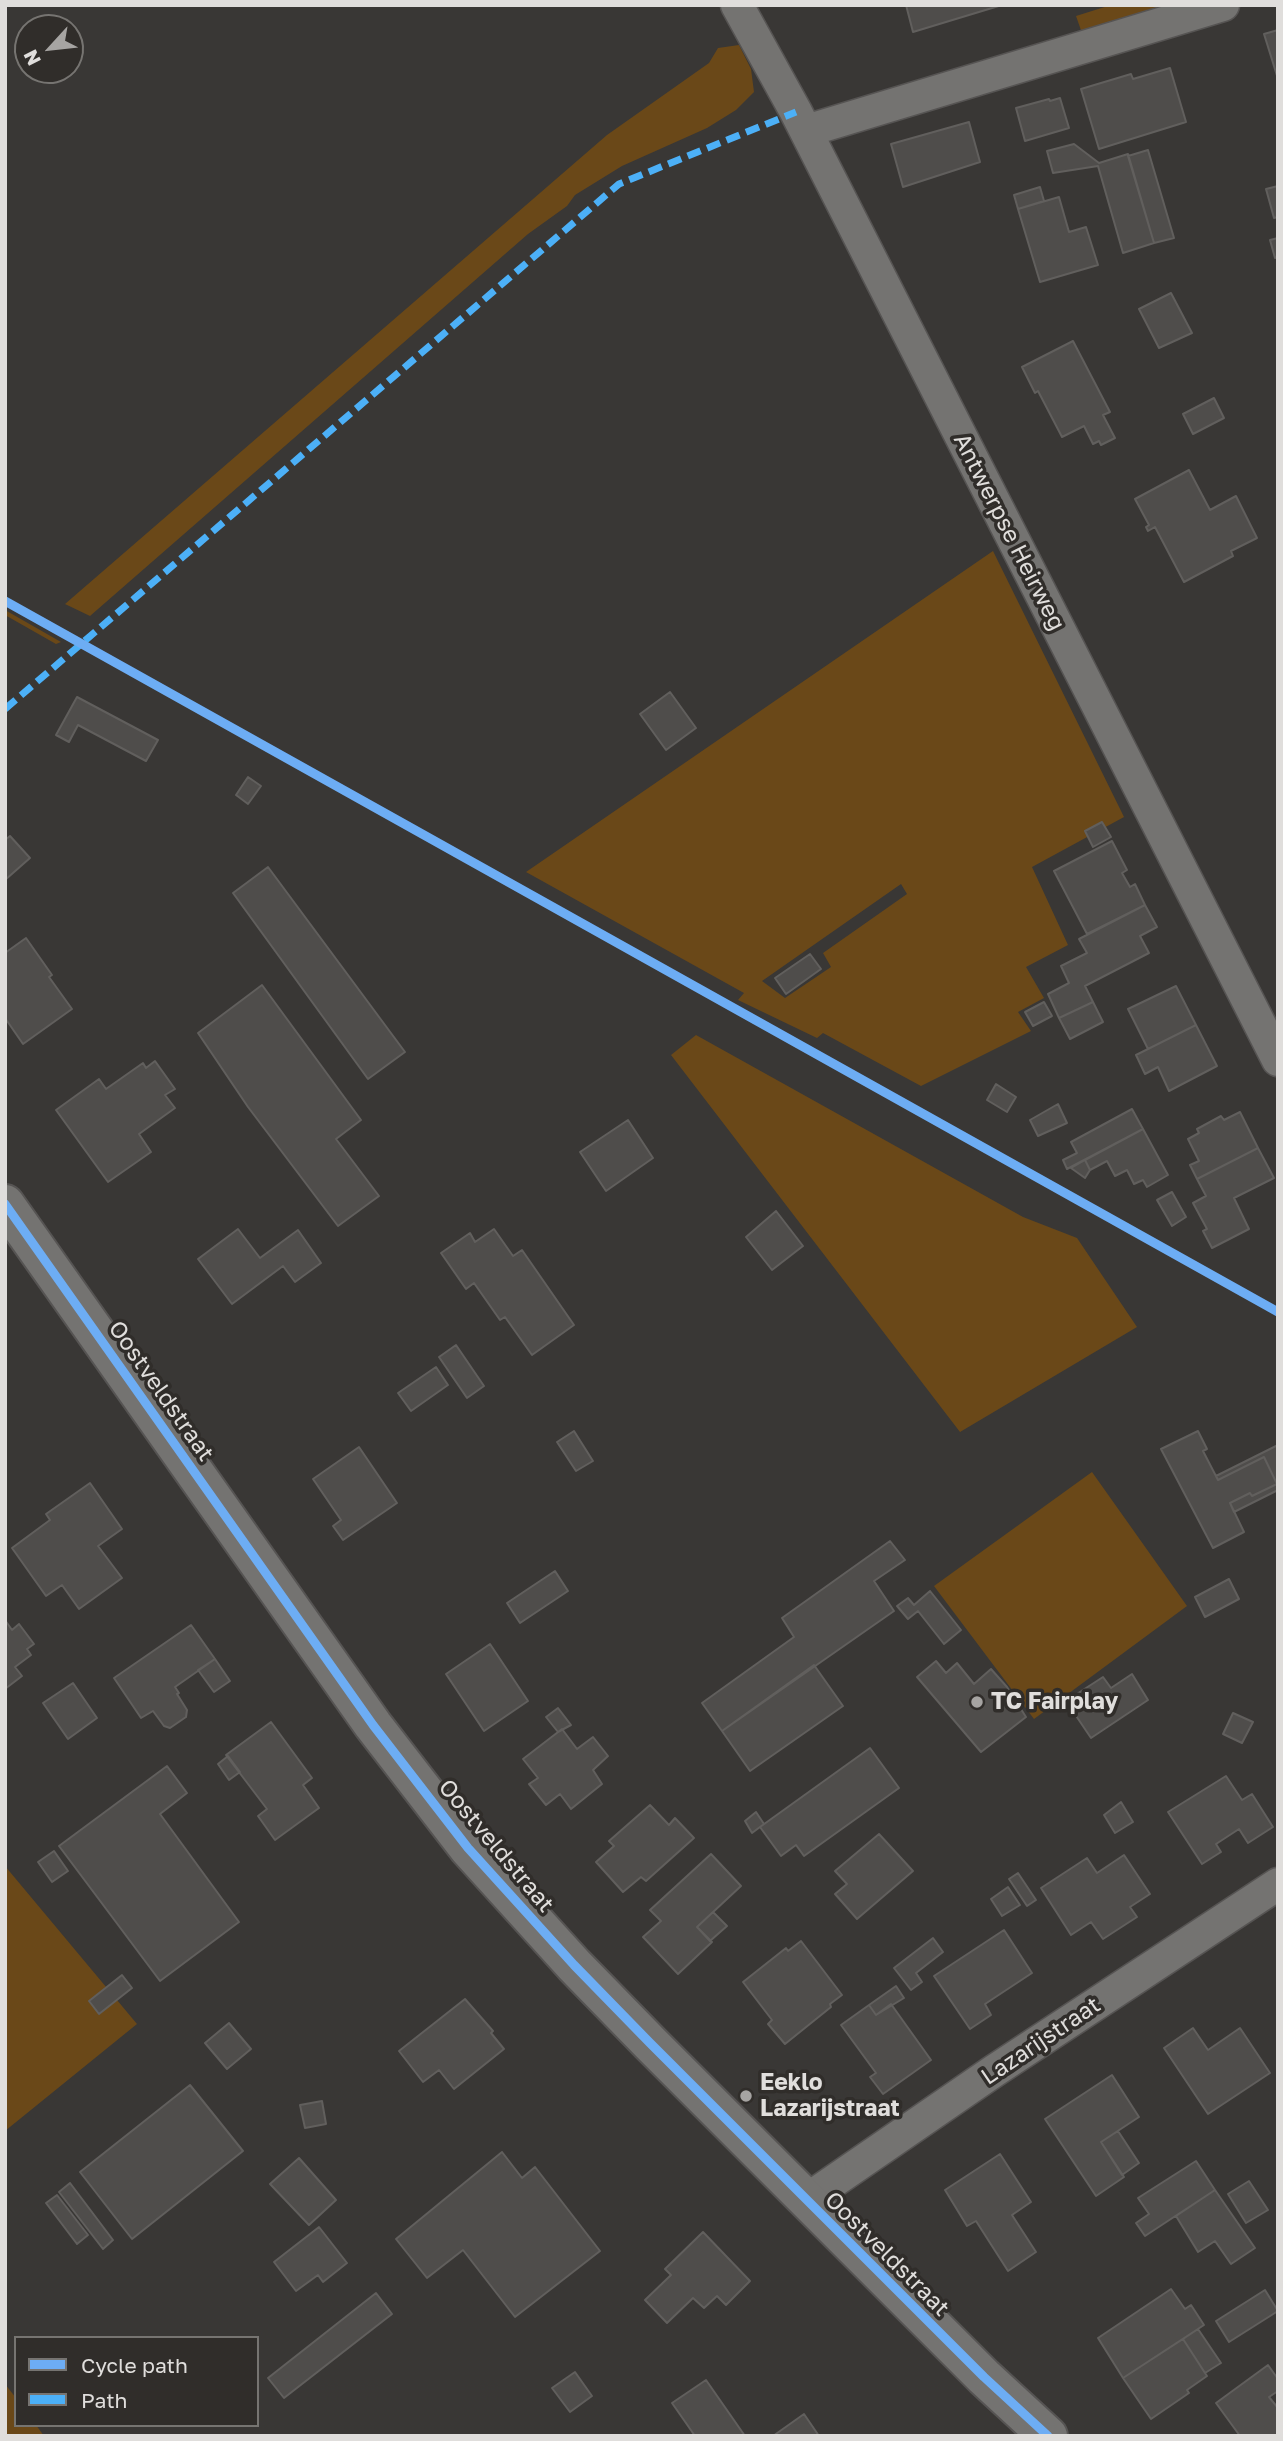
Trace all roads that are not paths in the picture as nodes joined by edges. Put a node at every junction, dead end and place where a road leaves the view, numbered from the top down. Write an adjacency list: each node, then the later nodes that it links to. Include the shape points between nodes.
1 (737, 5): 3 (street, Antwerpse Heirweg)
2 (1223, 5): 3 (street)
3 (806, 131): 4 (street, Antwerpse Heirweg)
4 (1278, 1060)
5 (5, 1204): 7 (street, Oostveldstraat, via 373,1725 468,1848 574,1965)
6 (1278, 1884): 7 (street, Lazarijstraat)
7 (806, 2201): 8 (street, Oostveldstraat)
8 (1048, 2436)

